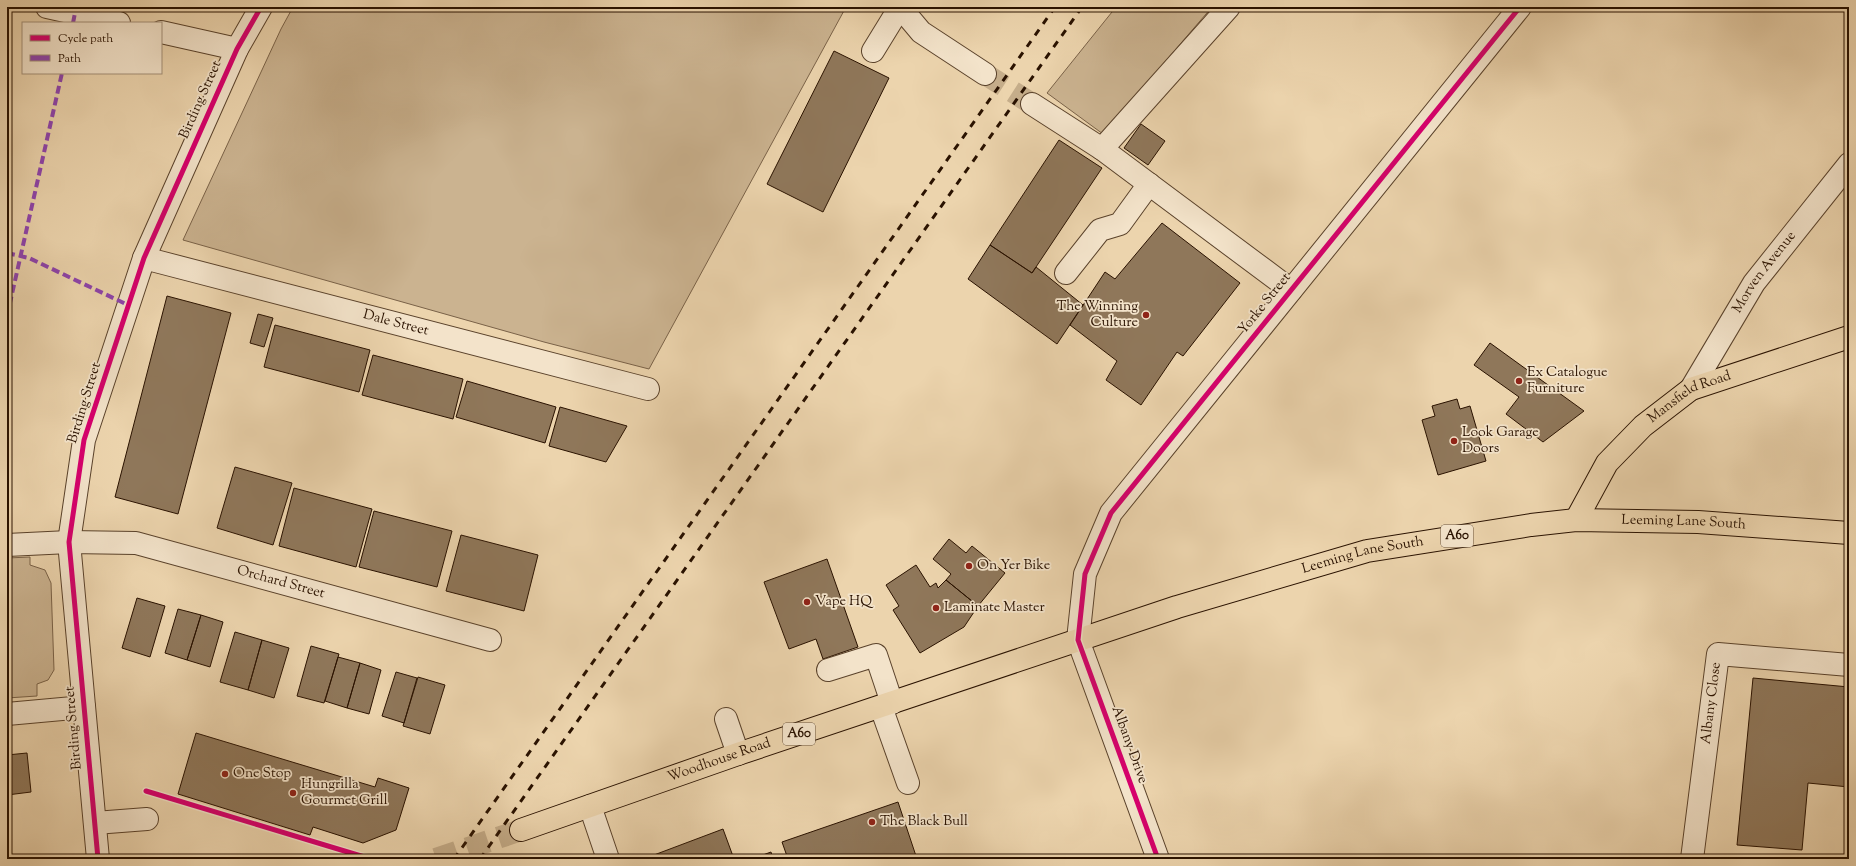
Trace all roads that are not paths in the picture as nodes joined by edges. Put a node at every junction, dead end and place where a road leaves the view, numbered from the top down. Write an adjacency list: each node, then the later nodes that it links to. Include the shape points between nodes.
1 (47, 7): 6 (street)
2 (261, 7): 8 (street, Birding Street)
3 (900, 7): 9 (street); 10 (street, via 921,32)
4 (1229, 7): 12 (street)
5 (1520, 7): 17 (street, Yorke Street)
6 (114, 22)
7 (162, 32): 8 (street)
8 (237, 49): 15 (street, Birding Street)
9 (873, 51)
10 (985, 74)
11 (1032, 104): 12 (street)
12 (1102, 149): 14 (street)
13 (1849, 164): 20 (street, Morven Avenue, via 1754,283)
14 (1149, 184): 16 (street, via 1120,224 1100,230); 17 (street)
15 (144, 258): 19 (street, Dale Street); 23 (street, Birding Street, via 84,440)
16 (1066, 273)
17 (1291, 290): 26 (street, Yorke Street, via 1111,513 1085,574)
18 (1849, 337): 20 (main road, Mansfield Road)
19 (648, 389)
20 (1691, 389): 21 (main road, Mansfield Road, via 1642,426 1607,463)
21 (1576, 520): 22 (main road, Leeming Lane South / A60, via 1698,522); 26 (main road, Leeming Lane South / A60, via 1367,551 1177,607)
22 (1849, 533)
23 (69, 542): 24 (street, Orchard Street); 25 (street, Orchard Street, via 136,543); 30 (street, Birding Street)
24 (7, 545)
25 (490, 640)
26 (1078, 640): 29 (main road, Woodhouse Road / A60); 41 (street, Albany Drive)
27 (1849, 664): 42 (street, Albany Close, via 1718,654)
28 (828, 670): 29 (street, via 876,654)
29 (887, 705): 33 (main road, Woodhouse Road / A60); 34 (street)
30 (84, 707): 31 (street); 37 (street, Birding Street)
31 (7, 714)
32 (726, 719): 33 (street)
33 (738, 754): 35 (main road, Woodhouse Road / A60)
34 (908, 783)
35 (590, 806): 38 (main road, Woodhouse Road / A60); 40 (street)
36 (147, 819): 37 (street)
37 (95, 823): 39 (street, Birding Street)
38 (521, 830)
39 (98, 859)
40 (608, 859)
41 (1158, 859)
42 (1692, 859)

